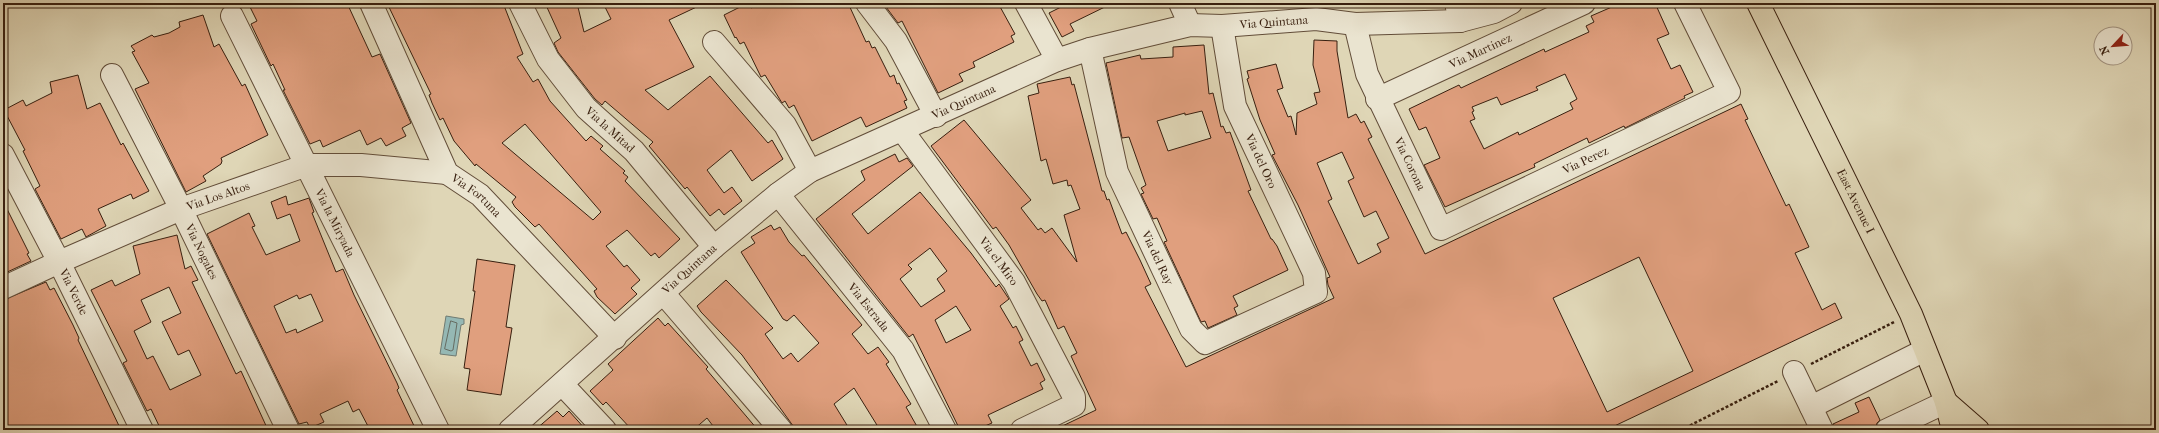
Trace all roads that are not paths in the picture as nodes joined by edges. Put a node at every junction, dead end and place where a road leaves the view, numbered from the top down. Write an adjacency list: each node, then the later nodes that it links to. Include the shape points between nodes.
1 (371, 3): 26 (street, Via Fortuna)
2 (520, 3): 30 (street, Via la Mitad, via 548,59 586,108 634,151)
3 (867, 3): 21 (street, via 896,41)
4 (1026, 3): 18 (street)
5 (1180, 3): 14 (street)
6 (1511, 3): 11 (street, Via Quintana, via 1494,12)
7 (1584, 3): 20 (street, Via Martinez)
8 (1685, 3): 29 (street, Via Perez, via 1729,92)
9 (1758, 3): 36 (main road, East Avenue I, via 1911,314)
10 (1315, 11): 13 (street, Via Quintana); 15 (street, Via Quintana)
11 (1458, 12): 13 (street, Via Quintana)
12 (232, 16): 24 (street, Via la Miryada)
13 (1355, 24): 20 (street, Via Corona, via 1366,74)
14 (1190, 25): 15 (street, Via Quintana); 17 (street, Via Quintana)
15 (1222, 26): 33 (street, Via del Oro, via 1235,106 1314,273)
16 (714, 42): 25 (street, via 785,125)
17 (1090, 49): 18 (street, Via Quintana); 33 (street, Via del Ray, via 1117,172 1191,330 1205,343)
18 (1057, 60): 21 (street, Via Quintana)
19 (112, 75): 28 (street, Via Nogales)
20 (1378, 99): 29 (street, Via Corona)
21 (936, 116): 22 (street, Via Quintana)
22 (902, 130): 25 (street, Via Quintana); 49 (street, Via el Miro, via 1014,282 1074,397 1074,405)
23 (3, 155): 31 (street, Via Verde)
24 (307, 165): 26 (street, Via Los Altos, via 361,165); 28 (street, Via Los Altos); 44 (street, Via la Miryada)
25 (810, 170): 27 (street, Via Quintana)
26 (447, 173): 35 (street, Via Fortuna, via 480,195)
27 (778, 194): 30 (street, Via Quintana); 48 (street, Via Estrada, via 903,350)
28 (181, 209): 31 (street, Via Los Altos); 43 (street, Via Nogales)
29 (1442, 229)
30 (714, 247): 34 (street, Via Quintana)
31 (59, 262): 32 (street, Via Los Altos); 42 (street, Via Verde)
32 (3, 288)
33 (1316, 292)
34 (664, 294): 35 (street, Via Quintana); 47 (street)
35 (615, 338): 38 (street, Via Quintana)
36 (1925, 350): 39 (main road, East Avenue I); 40 (street)
37 (1794, 372): 40 (street)
38 (562, 384): 45 (street, Via Quintana); 46 (street)
39 (1946, 402): 41 (street); 51 (main road, East Avenue I); 52 (main road, East Avenue I)
40 (1811, 406): 50 (street)
41 (1896, 428)
42 (142, 430)
43 (288, 430)
44 (438, 430)
45 (510, 430)
46 (605, 430)
47 (781, 430)
48 (945, 430)
49 (1022, 430)
50 (1822, 430)
51 (1953, 430)
52 (1978, 430)

